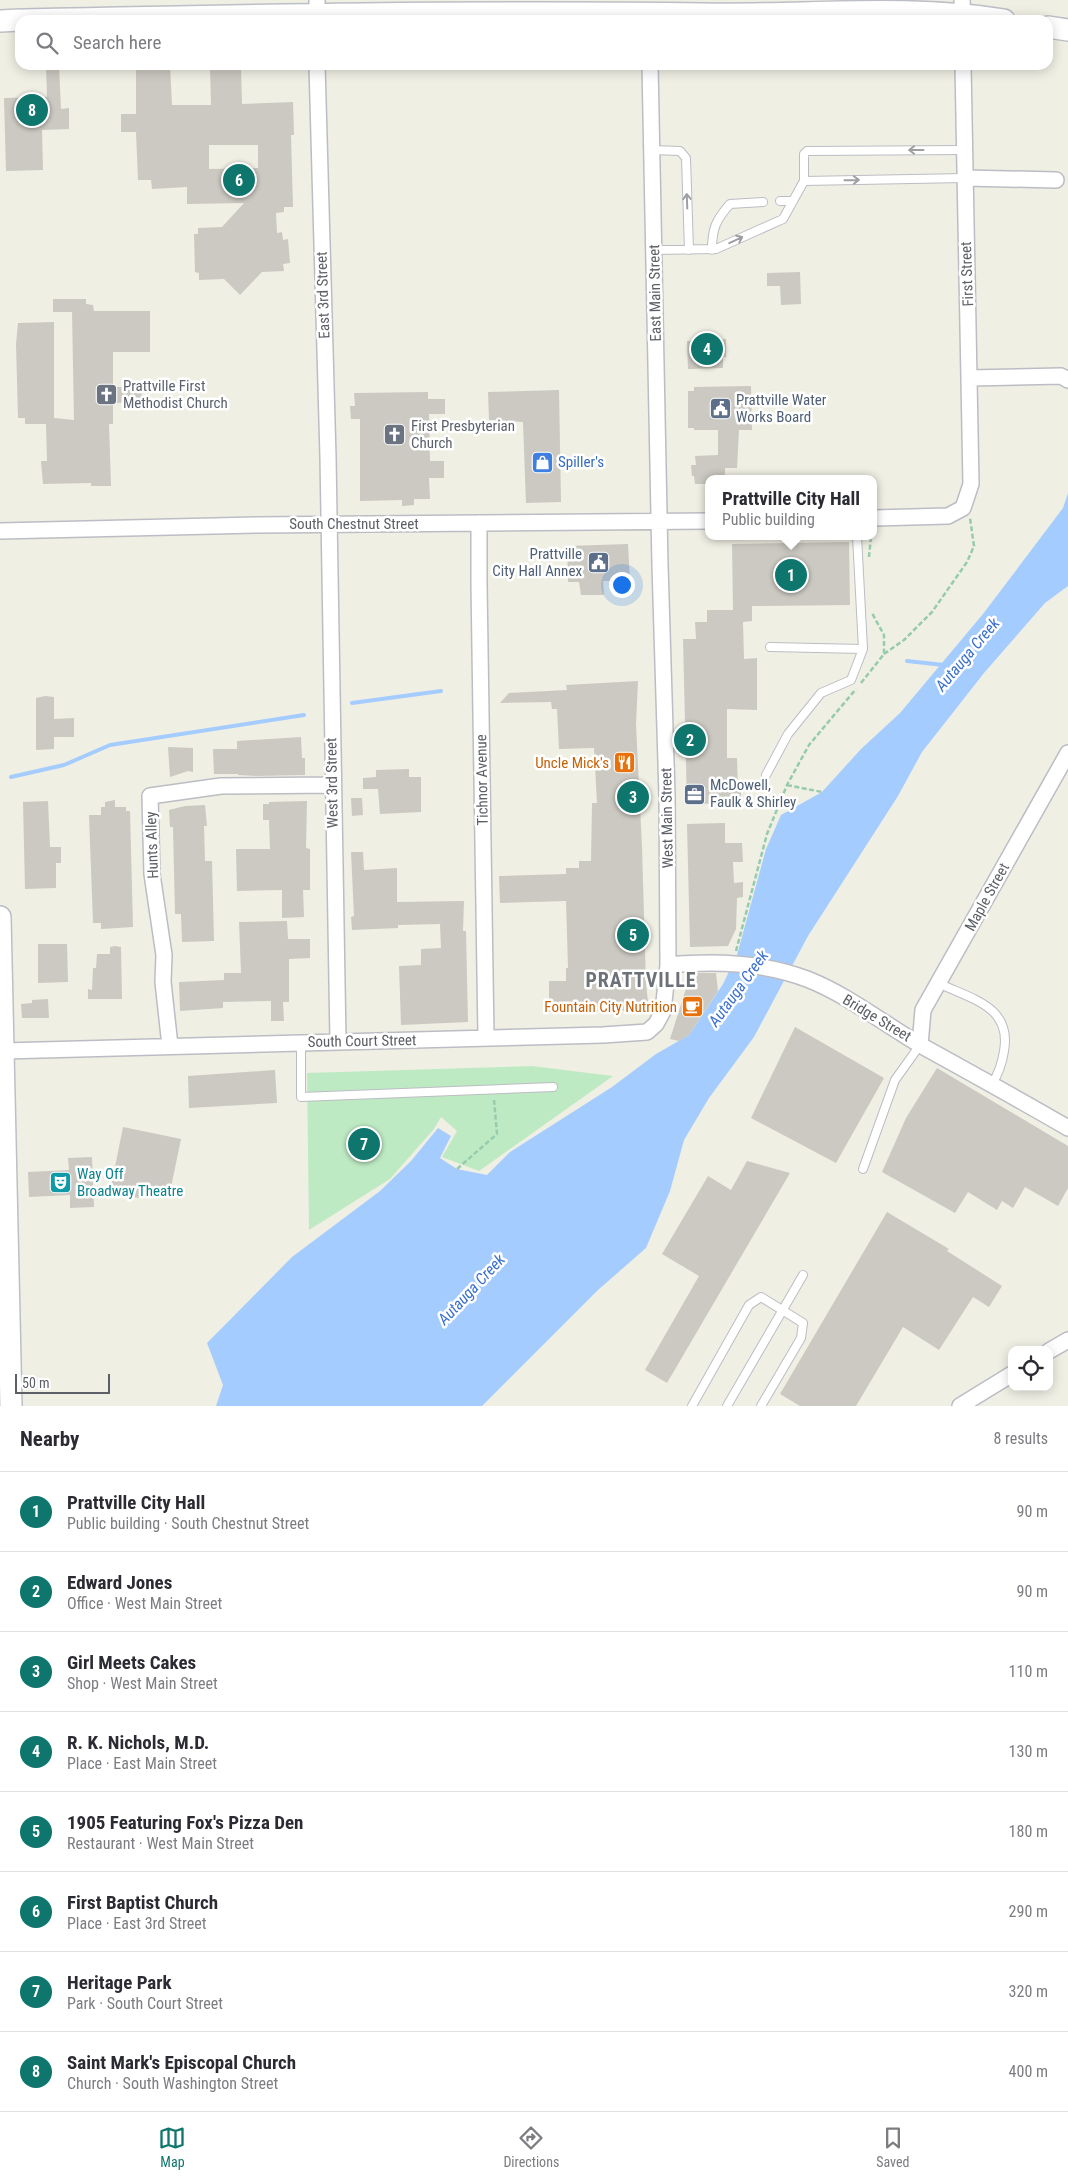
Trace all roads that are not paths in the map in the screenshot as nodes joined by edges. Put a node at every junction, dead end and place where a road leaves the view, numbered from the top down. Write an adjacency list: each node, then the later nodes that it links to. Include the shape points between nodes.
1 (317, 11): 2 (main road); 4 (main road)
2 (649, 11): 3 (main road)
3 (962, 11): 5 (main road)
4 (187, 15)
5 (981, 15)
6 (0, 20): 7 (main road)
7 (15, 20)
8 (1053, 28): 9 (main road)
9 (1068, 30)
10 (317, 70): 30 (street, East 3rd Street)
11 (650, 70): 13 (street, East Main Street)
12 (963, 70): 14 (street, First Street)
13 (652, 150): 21 (street, East Main Street); 22 (lane, one-way to 13, via 686,158 680,151)
14 (965, 150): 15 (street, First Street); 17 (lane, one-way to 17, via 808,151 804,154)
15 (965, 178): 16 (street); 17 (lane, one-way to 15); 24 (street, First Street)
16 (1056, 180)
17 (804, 181): 19 (lane)
18 (780, 201): 19 (lane)
19 (793, 201): 23 (lane, one-way to 19, via 783,218)
20 (763, 202): 23 (lane, via 730,204 712,231)
21 (654, 250): 22 (lane); 28 (street, East Main Street)
22 (689, 250): 23 (lane)
23 (712, 250)
24 (969, 378): 25 (street, via 1061,376); 26 (street, First Street, via 971,484 963,508 948,516)
25 (1068, 380)
26 (877, 518)
27 (705, 521): 28 (street, South Chestnut Street)
28 (660, 522): 29 (street, South Chestnut Street); 39 (street, West Main Street)
29 (479, 523): 30 (street, South Chestnut Street); 41 (street, Tichnor Avenue)
30 (329, 524): 31 (street, South Chestnut Street); 37 (street, West 3rd Street)
31 (0, 531)
32 (857, 540): 34 (lane)
33 (770, 647): 34 (lane)
34 (863, 649): 36 (lane, via 851,680 821,693 788,734)
35 (1068, 753): 40 (street, Maple Street)
36 (766, 775)
37 (333, 785): 42 (street, West 3rd Street); 45 (street, Hunts Alley, via 221,786 150,796 152,874 164,955)
38 (0, 918): 46 (main road)
39 (668, 965): 41 (street, South Court Street, via 663,1011 648,1032); 44 (street, Bridge Street, via 730,957 794,975 836,993)
40 (938, 983): 44 (street, Maple Street, via 923,1010); 48 (lane, via 993,1010 1003,1022 1005,1048 1000,1071)
41 (486, 1038): 42 (street, South Court Street)
42 (338, 1041): 43 (street, South Court Street)
43 (301, 1042): 45 (street, South Court Street); 49 (lane, via 301,1097)
44 (920, 1045): 48 (street, Bridge Street); 51 (lane, via 895,1080)
45 (170, 1046): 46 (street, South Court Street)
46 (2, 1051): 47 (main road)
47 (2, 1080): 57 (main road)
48 (992, 1084): 50 (street, Bridge Street)
49 (553, 1087)
50 (1068, 1128)
51 (863, 1169)
52 (803, 1274): 53 (lane)
53 (783, 1309): 58 (lane, via 761,1297 749,1304); 59 (lane); 60 (lane, via 803,1323 802,1338)
54 (1068, 1340): 55 (street)
55 (1053, 1349)
56 (1008, 1376): 61 (street)
57 (11, 1406)
58 (692, 1406)
59 (727, 1406)
60 (761, 1406)
61 (960, 1406)

